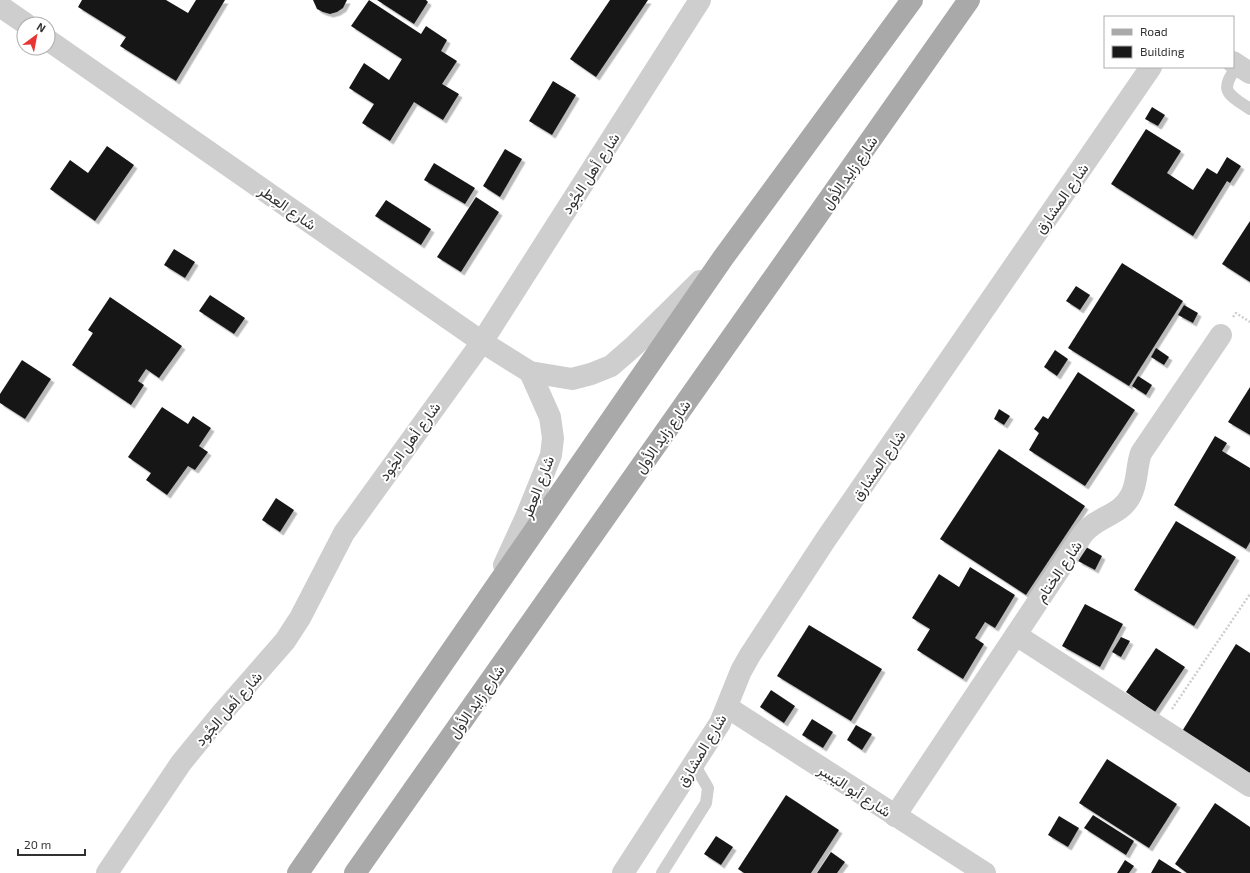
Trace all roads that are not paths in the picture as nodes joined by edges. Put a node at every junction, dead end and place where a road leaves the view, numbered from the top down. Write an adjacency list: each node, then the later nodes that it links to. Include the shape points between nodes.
1 (700, 0): 12 (street, شارع أهل الجُود)
2 (912, 0): 10 (main road)
3 (969, 0): 22 (main road, شارع زايد الأول)
4 (0, 6): 5 (street)
5 (16, 17)
6 (56, 46): 12 (street, شارع العِطر)
7 (1240, 66): 9 (lane, via 1227,82 1228,93)
8 (1150, 68): 16 (street, شارع المشارق, via 792,591 741,671)
9 (1250, 109)
10 (724, 258): 13 (street, شارع العِطر, via 611,366 572,379); 14 (main road)
11 (1221, 335): 15 (street, شارع الختام, via 1143,449 1131,496 1111,515 1088,528)
12 (482, 342): 13 (street, شارع العِطر); 20 (street, شارع أهل الجُود, via 344,533 300,618 285,641 181,763)
13 (530, 372): 14 (street, شارع العِطر, via 550,417 553,438 551,455 526,517)
14 (487, 599): 21 (main road)
15 (1016, 635): 18 (street); 19 (street, شارع الختام)
16 (727, 707): 17 (street, شارع المشارق); 19 (street, شارع أبو اليَسِر)
17 (694, 764): 23 (street, شارع المشارق); 24 (lane, via 708,788 706,803)
18 (1250, 786)
19 (895, 816): 25 (street, شارع أبو اليَسِر)
20 (107, 873)
21 (298, 873)
22 (355, 873)
23 (622, 873)
24 (662, 873)
25 (985, 873)

